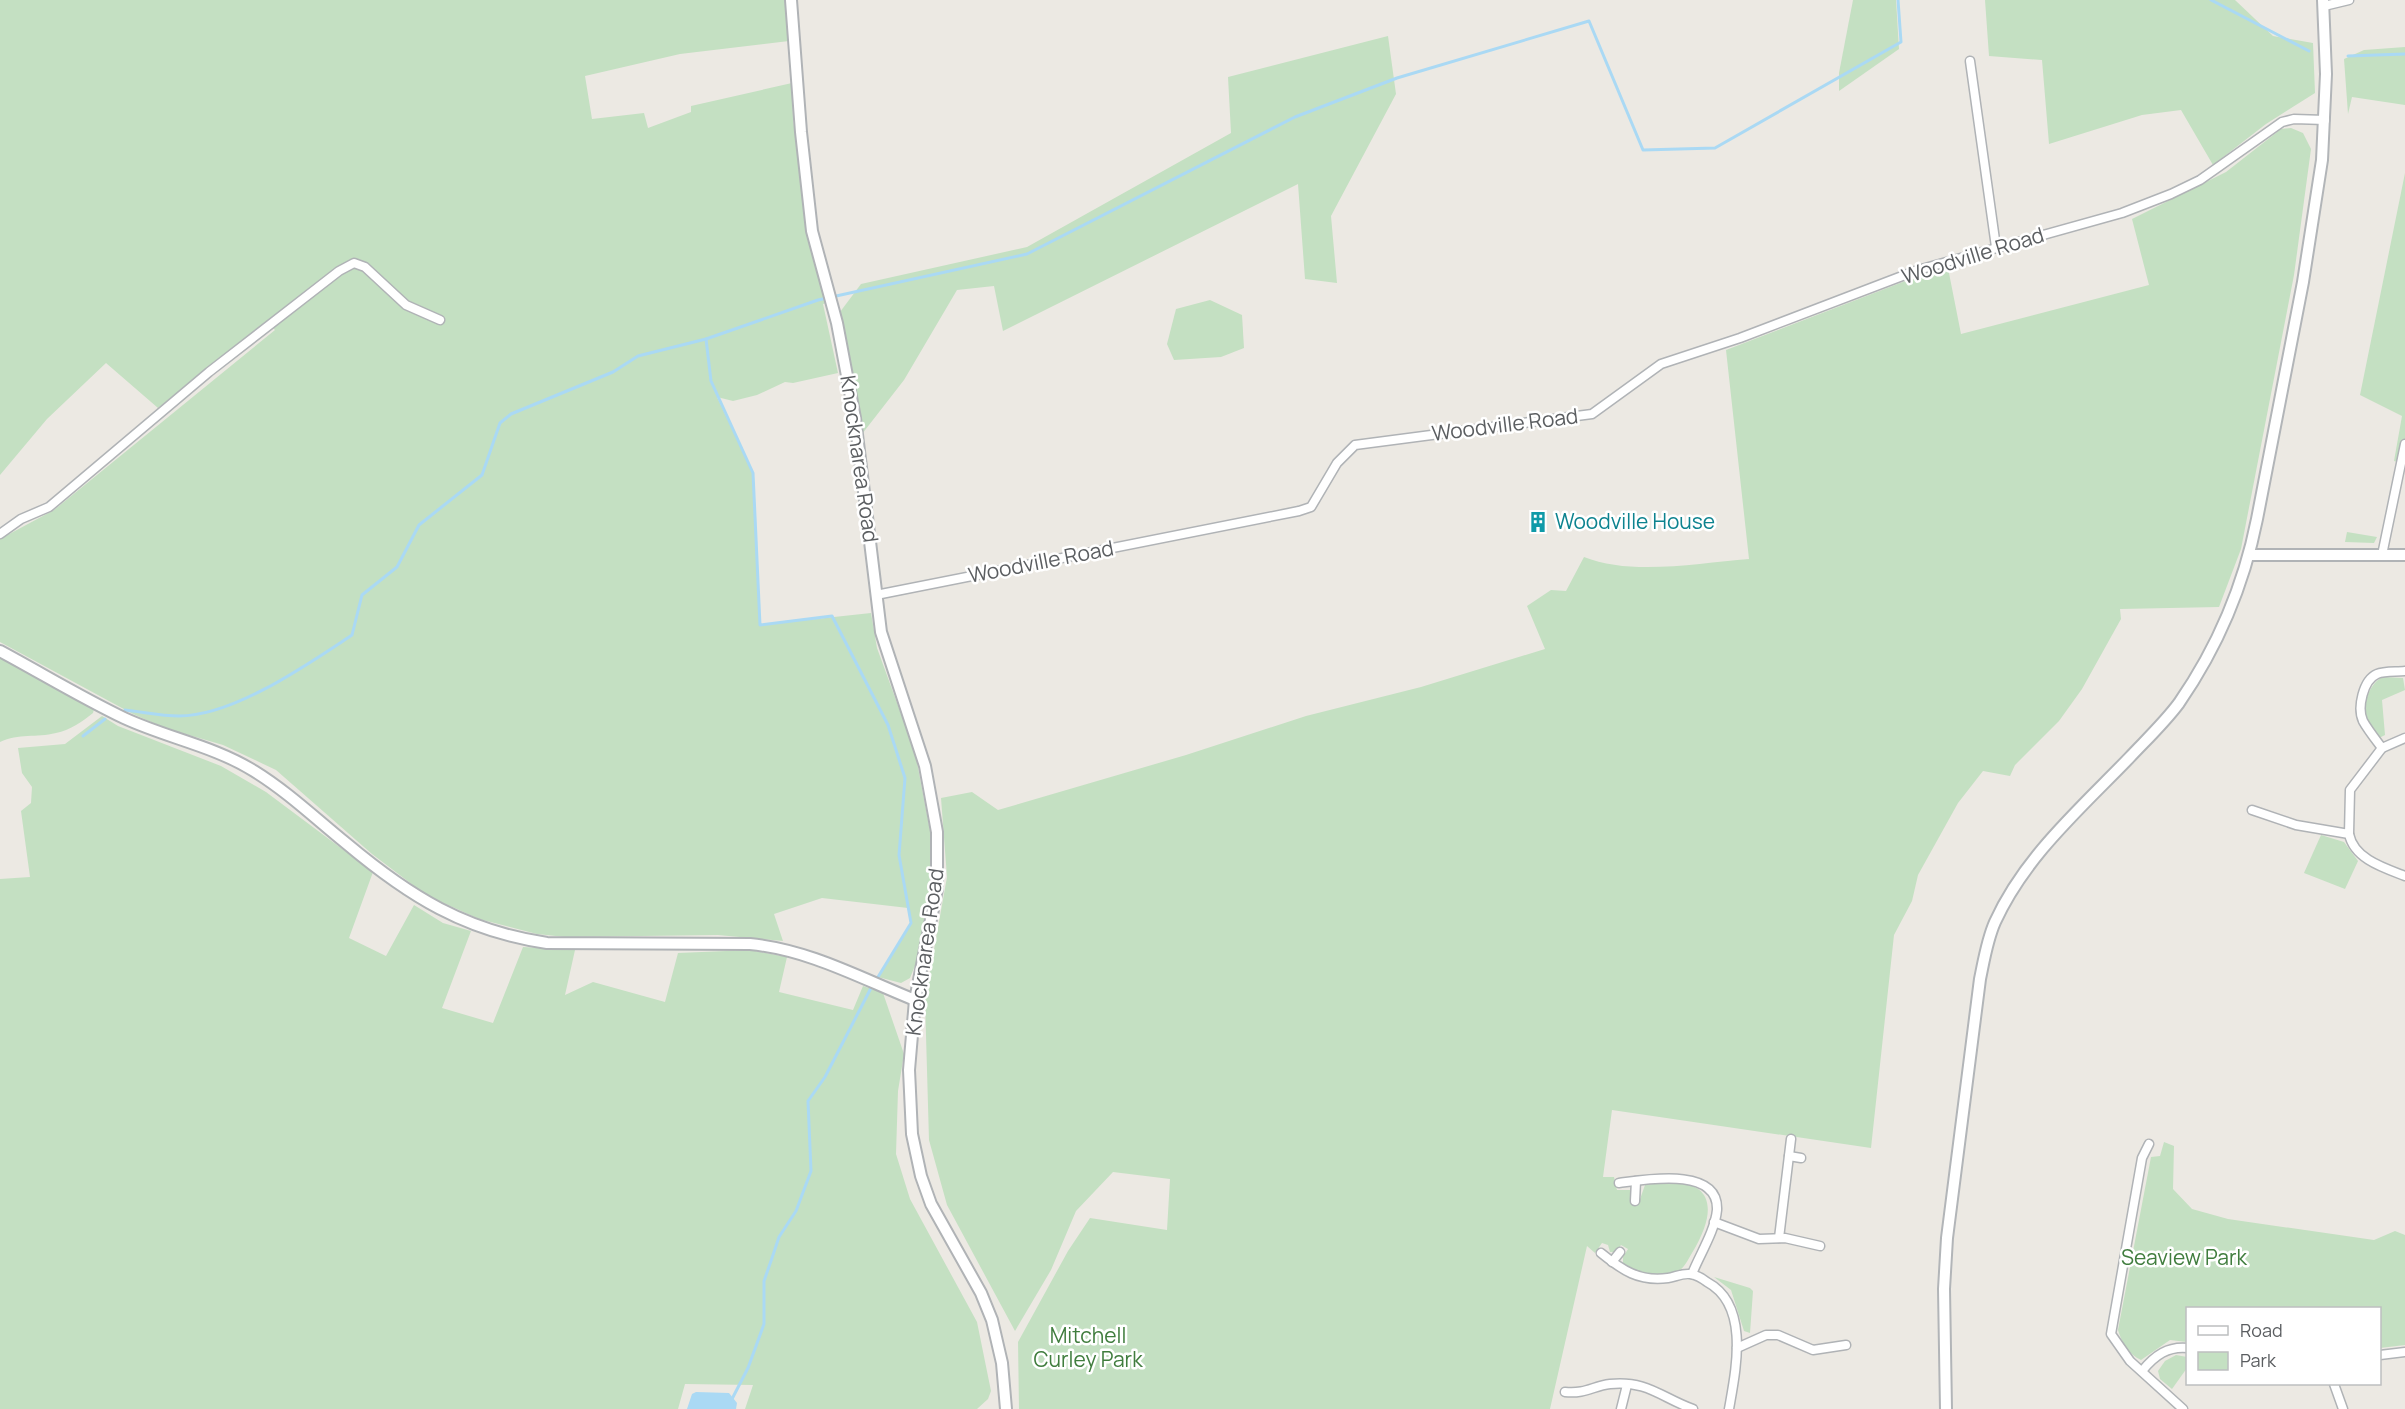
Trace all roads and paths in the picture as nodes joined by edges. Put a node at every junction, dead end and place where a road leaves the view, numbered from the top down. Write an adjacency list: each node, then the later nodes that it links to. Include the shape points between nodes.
1 (791, 0): 14 (street, Knocknarea Road, via 812,231 833,308 855,418)
2 (2349, 0): 3 (street)
3 (2324, 3): 5 (street)
4 (1970, 61): 6 (street)
5 (2325, 120): 6 (street, Woodville Road, via 2282,122 2195,183 2122,213); 11 (street, via 2304,278)
6 (1996, 247): 14 (street, Woodville Road, via 1918,270 1661,364 1592,414 1355,445 1337,463 1311,507 1299,511)
7 (440, 320): 10 (street, via 406,305 365,267 354,264 339,271 209,372 49,507 21,519)
8 (2405, 444): 9 (street)
9 (2404, 455): 12 (street)
10 (0, 534)
11 (2250, 555): 12 (street); 50 (street, via 2220,630 2178,704 2050,840 2017,882 1995,924 1980,979 1947,1238)
12 (2382, 555): 13 (street)
13 (2405, 555)
14 (876, 595): 22 (street, Knocknarea Road, via 886,652 925,766 937,832 937,889)
15 (0, 651): 22 (street, via 123,718 212,750 255,771 392,880 448,915 518,939 547,943 778,947 816,958)
16 (2405, 671): 18 (street, via 2378,673 2365,687 2363,720)
17 (2405, 738): 18 (street)
18 (2382, 748): 20 (street, via 2350,790)
19 (2252, 810): 20 (street, via 2296,825)
20 (2349, 834): 21 (street, via 2360,854)
21 (2405, 876)
22 (915, 1000): 46 (street, Knocknarea Road, via 909,1070 914,1148 932,1204 992,1320 1002,1363)
23 (1791, 1139): 25 (street)
24 (2149, 1144): 42 (street, via 2140,1168 2111,1334 2130,1362)
25 (1789, 1156): 26 (street); 31 (street)
26 (1801, 1158)
27 (1636, 1181): 28 (street); 29 (street); 30 (street, via 1685,1179 1710,1188 1716,1197)
28 (1619, 1183)
29 (1635, 1201)
30 (1713, 1222): 31 (street, via 1759,1239); 36 (street)
31 (1779, 1238): 32 (street)
32 (1820, 1246)
33 (1620, 1252): 35 (street)
34 (1601, 1253): 35 (street)
35 (1612, 1262): 36 (street, via 1630,1275 1647,1278)
36 (1692, 1274): 38 (street, via 1717,1287 1729,1304)
37 (1846, 1345): 38 (street, via 1813,1350 1778,1335 1767,1335)
38 (1737, 1348): 49 (street)
39 (2186, 1348): 42 (street, via 2165,1350)
40 (2405, 1352): 41 (street)
41 (2381, 1355)
42 (2142, 1371): 51 (street)
43 (1627, 1385): 45 (street); 47 (street); 48 (street, via 1652,1388)
44 (2335, 1385): 52 (street)
45 (1565, 1392)
46 (1006, 1409)
47 (1621, 1409)
48 (1693, 1409)
49 (1729, 1409)
50 (1946, 1409)
51 (2183, 1409)
52 (2343, 1409)

